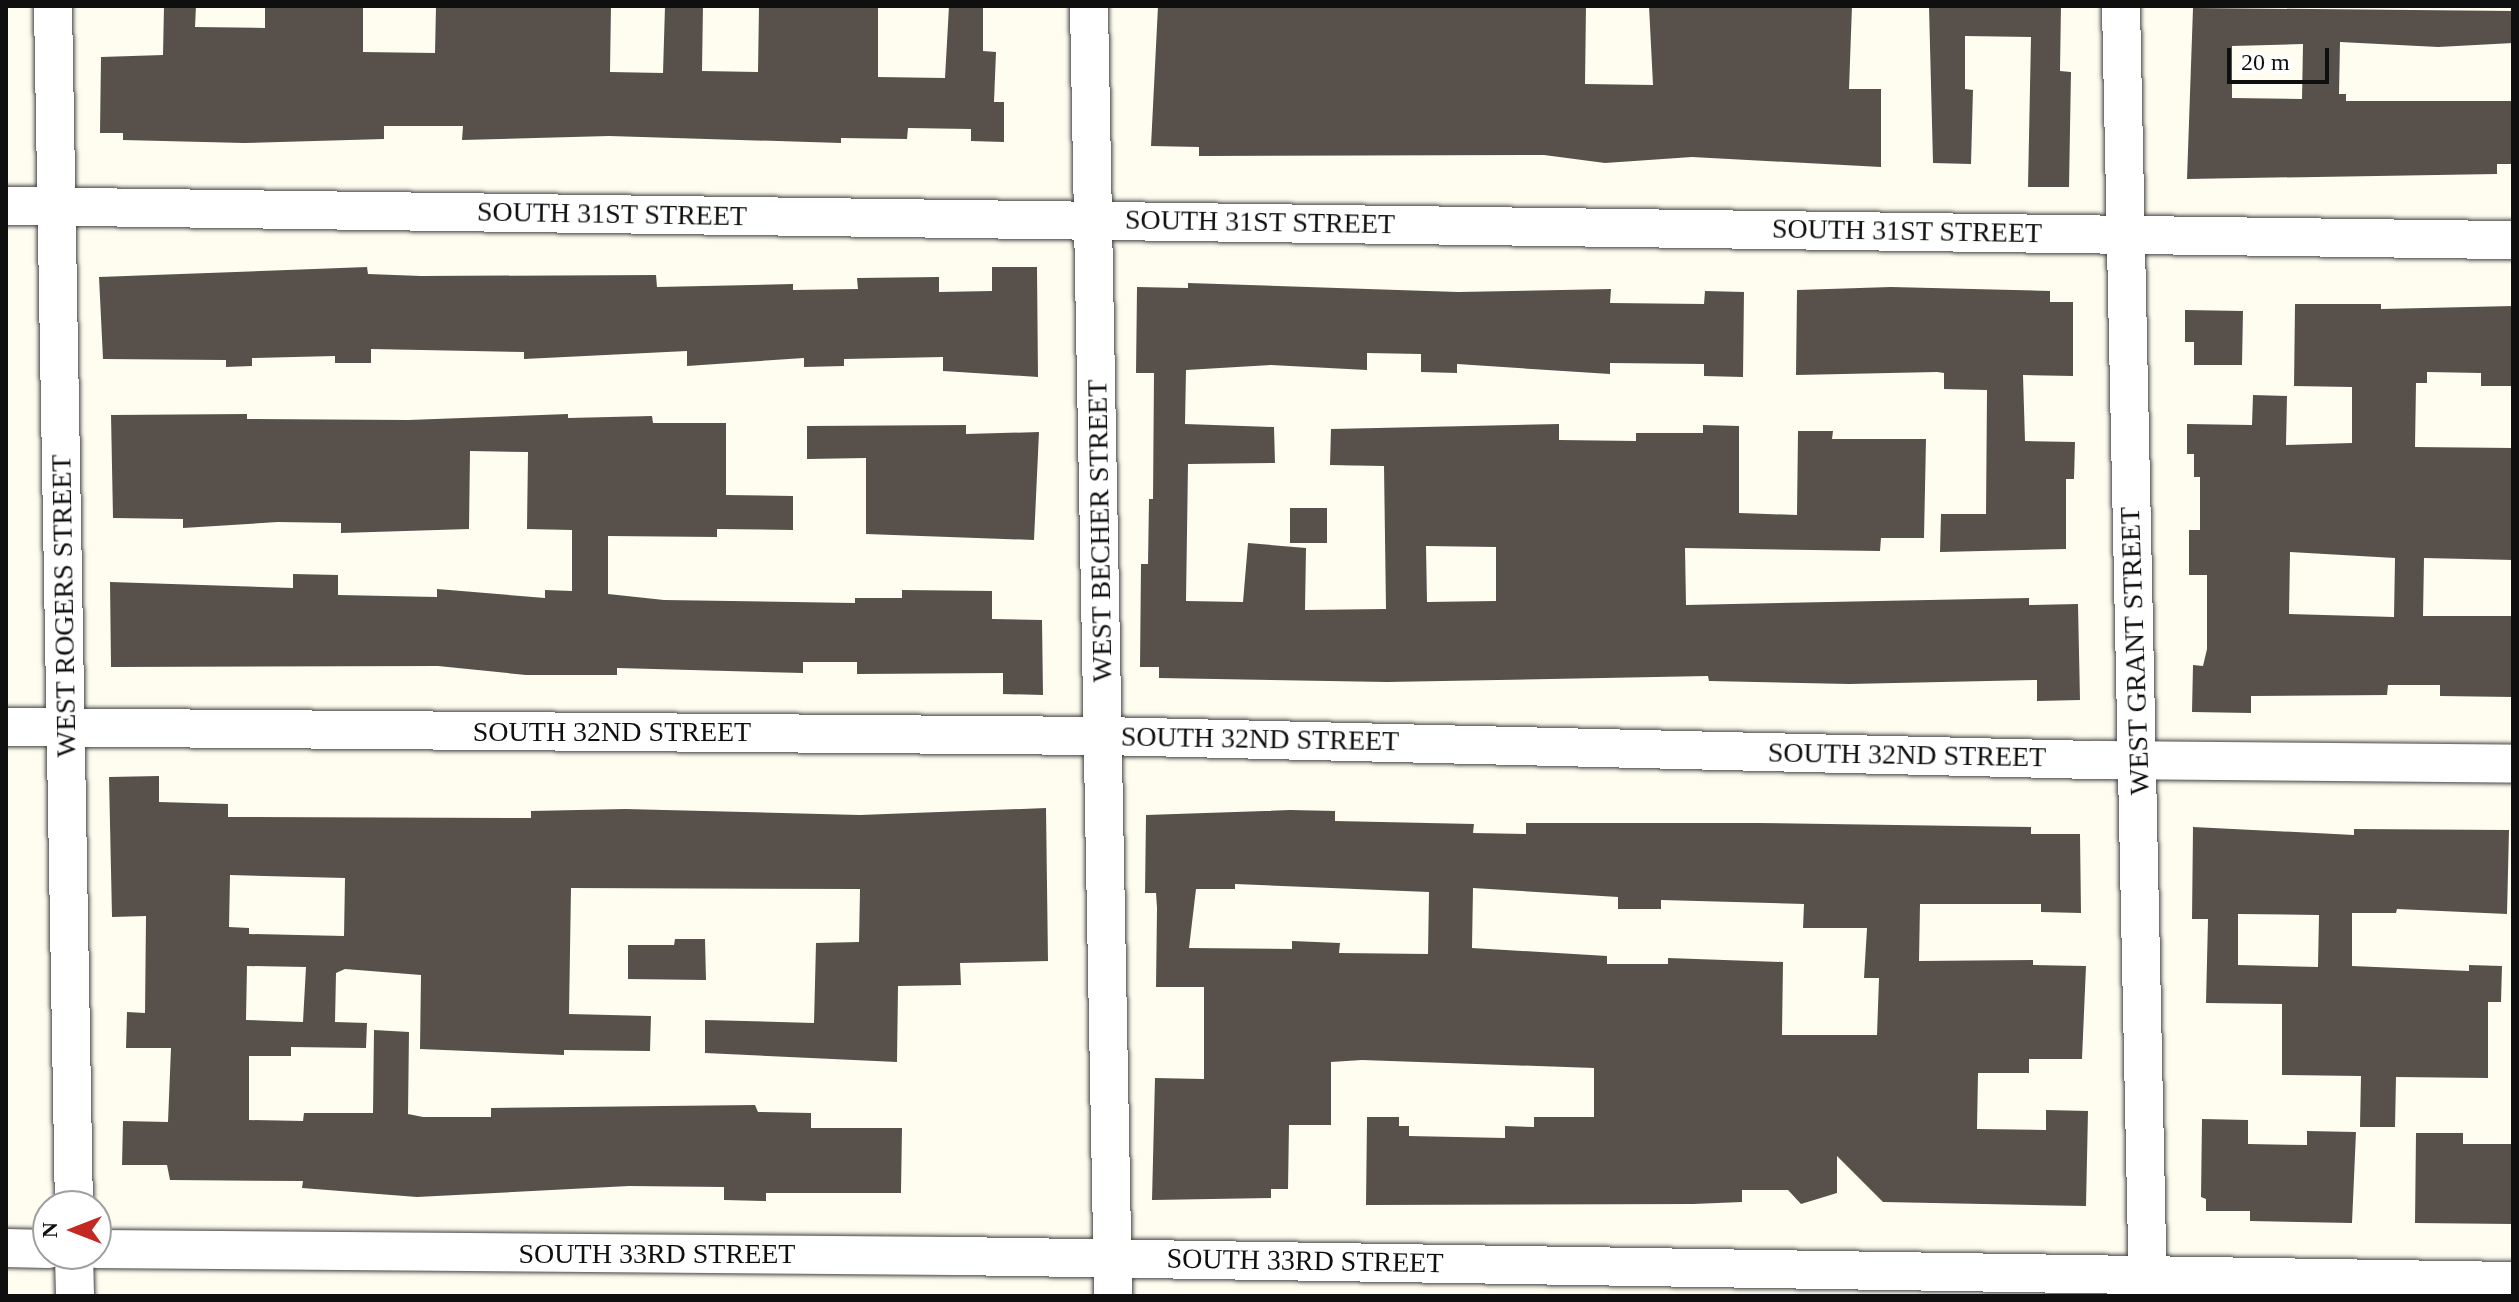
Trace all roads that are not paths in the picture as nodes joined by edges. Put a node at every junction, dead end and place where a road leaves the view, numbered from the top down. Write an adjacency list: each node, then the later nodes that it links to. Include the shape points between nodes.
1 (53, 6): 5 (street, WEST ROGERS STREET)
2 (1089, 6): 6 (street, WEST BECHER STREET)
3 (2121, 6): 7 (street, WEST GRANT STREET)
4 (6, 206): 5 (street, SOUTH 31ST STREET)
5 (57, 208): 6 (street, SOUTH 31ST STREET); 10 (street, WEST ROGERS STREET)
6 (1093, 220): 7 (street, SOUTH 31ST STREET); 11 (street, WEST BECHER STREET)
7 (2125, 234): 8 (street, SOUTH 31ST STREET); 12 (street, WEST GRANT STREET)
8 (2513, 240)
9 (6, 727): 10 (street, SOUTH 32ND STREET)
10 (65, 728): 11 (street, SOUTH 32ND STREET); 14 (street, WEST ROGERS STREET)
11 (1104, 736): 12 (street, SOUTH 32ND STREET); 18 (street, WEST BECHER STREET)
12 (2139, 761): 13 (street, SOUTH 32ND STREET); 21 (street, WEST GRANT STREET)
13 (2513, 764)
14 (74, 1190)
15 (6, 1248): 16 (street)
16 (32, 1249)
17 (112, 1249): 18 (street, SOUTH 33RD STREET)
18 (1113, 1258): 21 (street, SOUTH 33RD STREET); 23 (street, WEST BECHER STREET)
19 (74, 1270): 22 (street)
20 (2513, 1281): 21 (street, SOUTH 33RD STREET)
21 (2148, 1286)
22 (75, 1296)
23 (1113, 1296)

